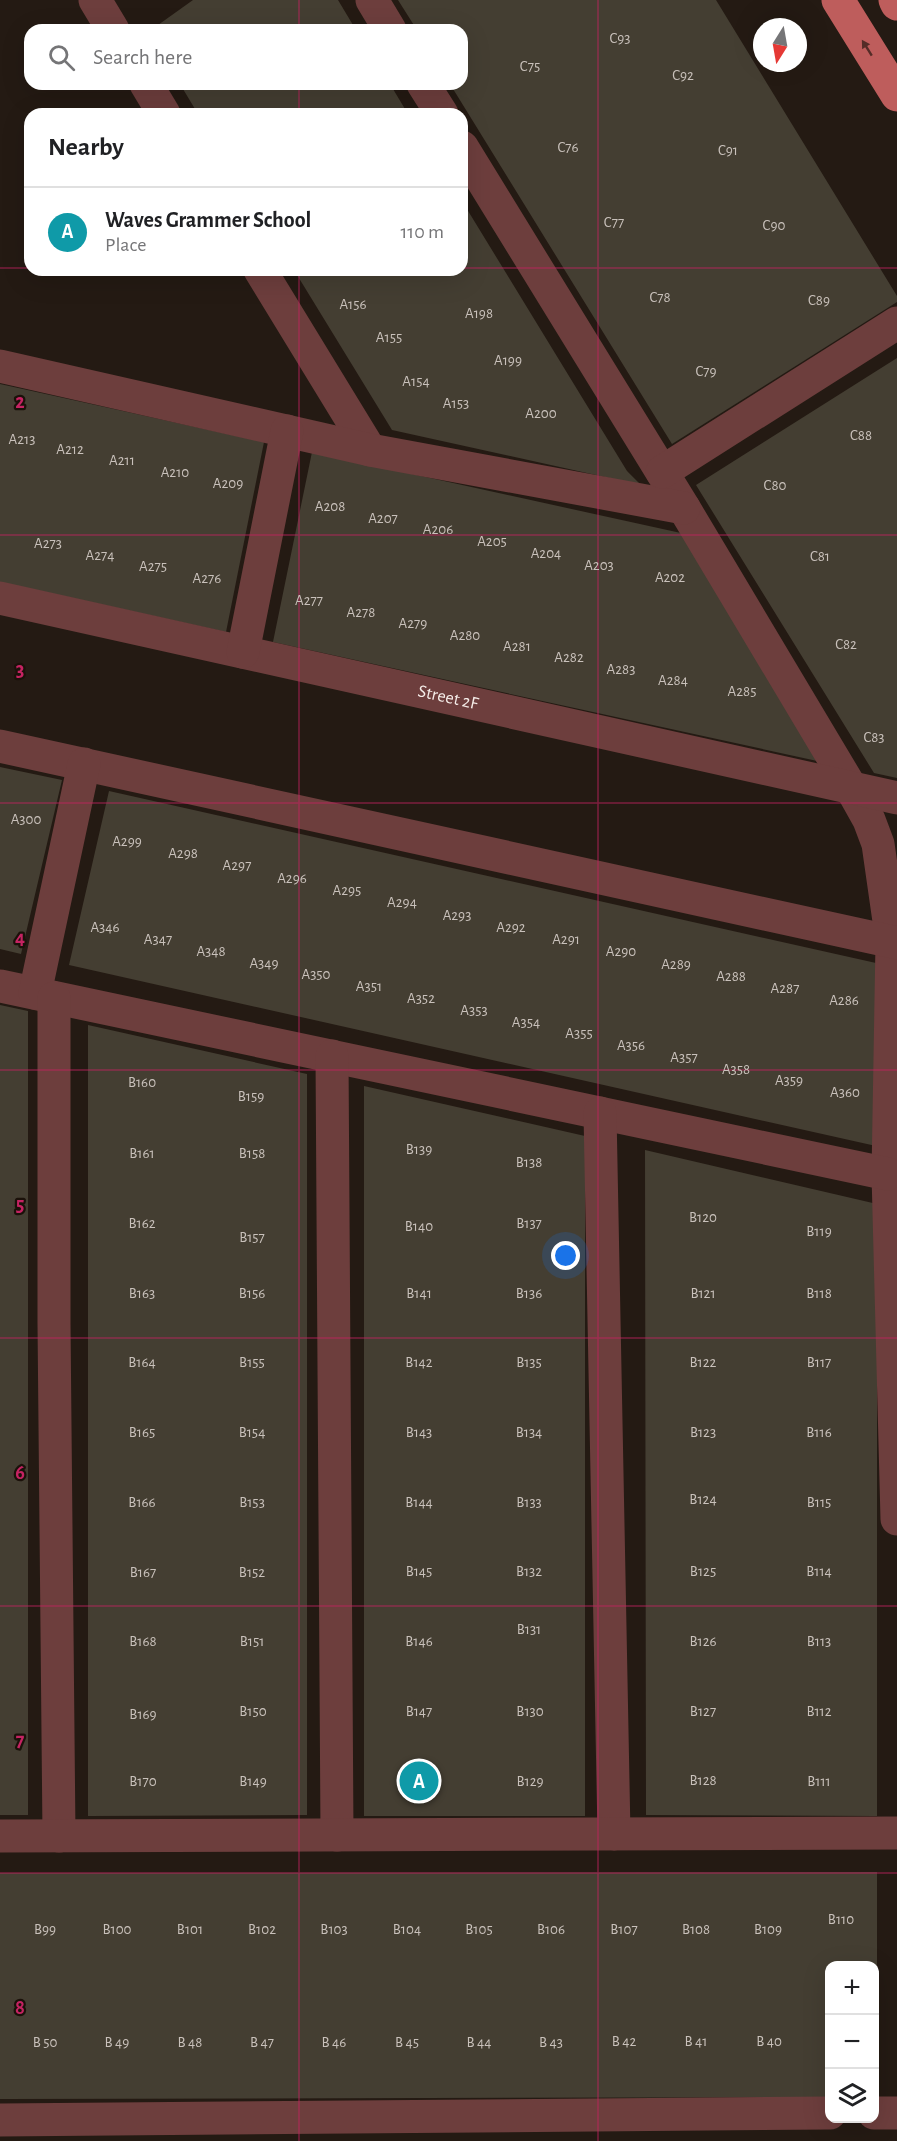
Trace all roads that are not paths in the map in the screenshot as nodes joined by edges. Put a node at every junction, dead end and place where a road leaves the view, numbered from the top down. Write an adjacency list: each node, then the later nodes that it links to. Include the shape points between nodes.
1 (95, 0): 4 (street)
2 (372, 0): 5 (street)
3 (838, 0): 8 (main road, one-way to 3)
4 (109, 24)
5 (386, 24)
6 (150, 90): 9 (street)
7 (427, 90): 10 (street)
8 (897, 96)
9 (160, 108)
10 (438, 108)
11 (468, 157): 17 (street)
12 (264, 276): 16 (street)
13 (897, 323): 17 (street)
14 (0, 366): 15 (street)
15 (287, 431): 16 (street); 20 (street)
16 (370, 450): 18 (street)
17 (662, 472): 18 (street)
18 (684, 508): 23 (street)
19 (0, 598): 20 (street, Street 2F)
20 (243, 652): 23 (street, Street 2F)
21 (0, 746): 22 (street)
22 (84, 764): 25 (street); 27 (street)
23 (850, 786): 24 (street, Street 2F); 25 (street, via 878,844)
24 (897, 798)
25 (894, 942): 30 (street)
26 (0, 986): 27 (street)
27 (44, 995): 28 (street); 36 (street, via 54,1323)
28 (332, 1056): 29 (street); 34 (street)
29 (600, 1113): 30 (street); 33 (street)
30 (888, 1174): 31 (street)
31 (897, 1519)
32 (897, 1833): 33 (street)
33 (614, 1834): 34 (street)
34 (337, 1835): 36 (street)
35 (0, 1836): 36 (street)
36 (58, 1836)
37 (879, 2113): 38 (street)
38 (897, 2113)
39 (825, 2114): 40 (street)
40 (0, 2120)

